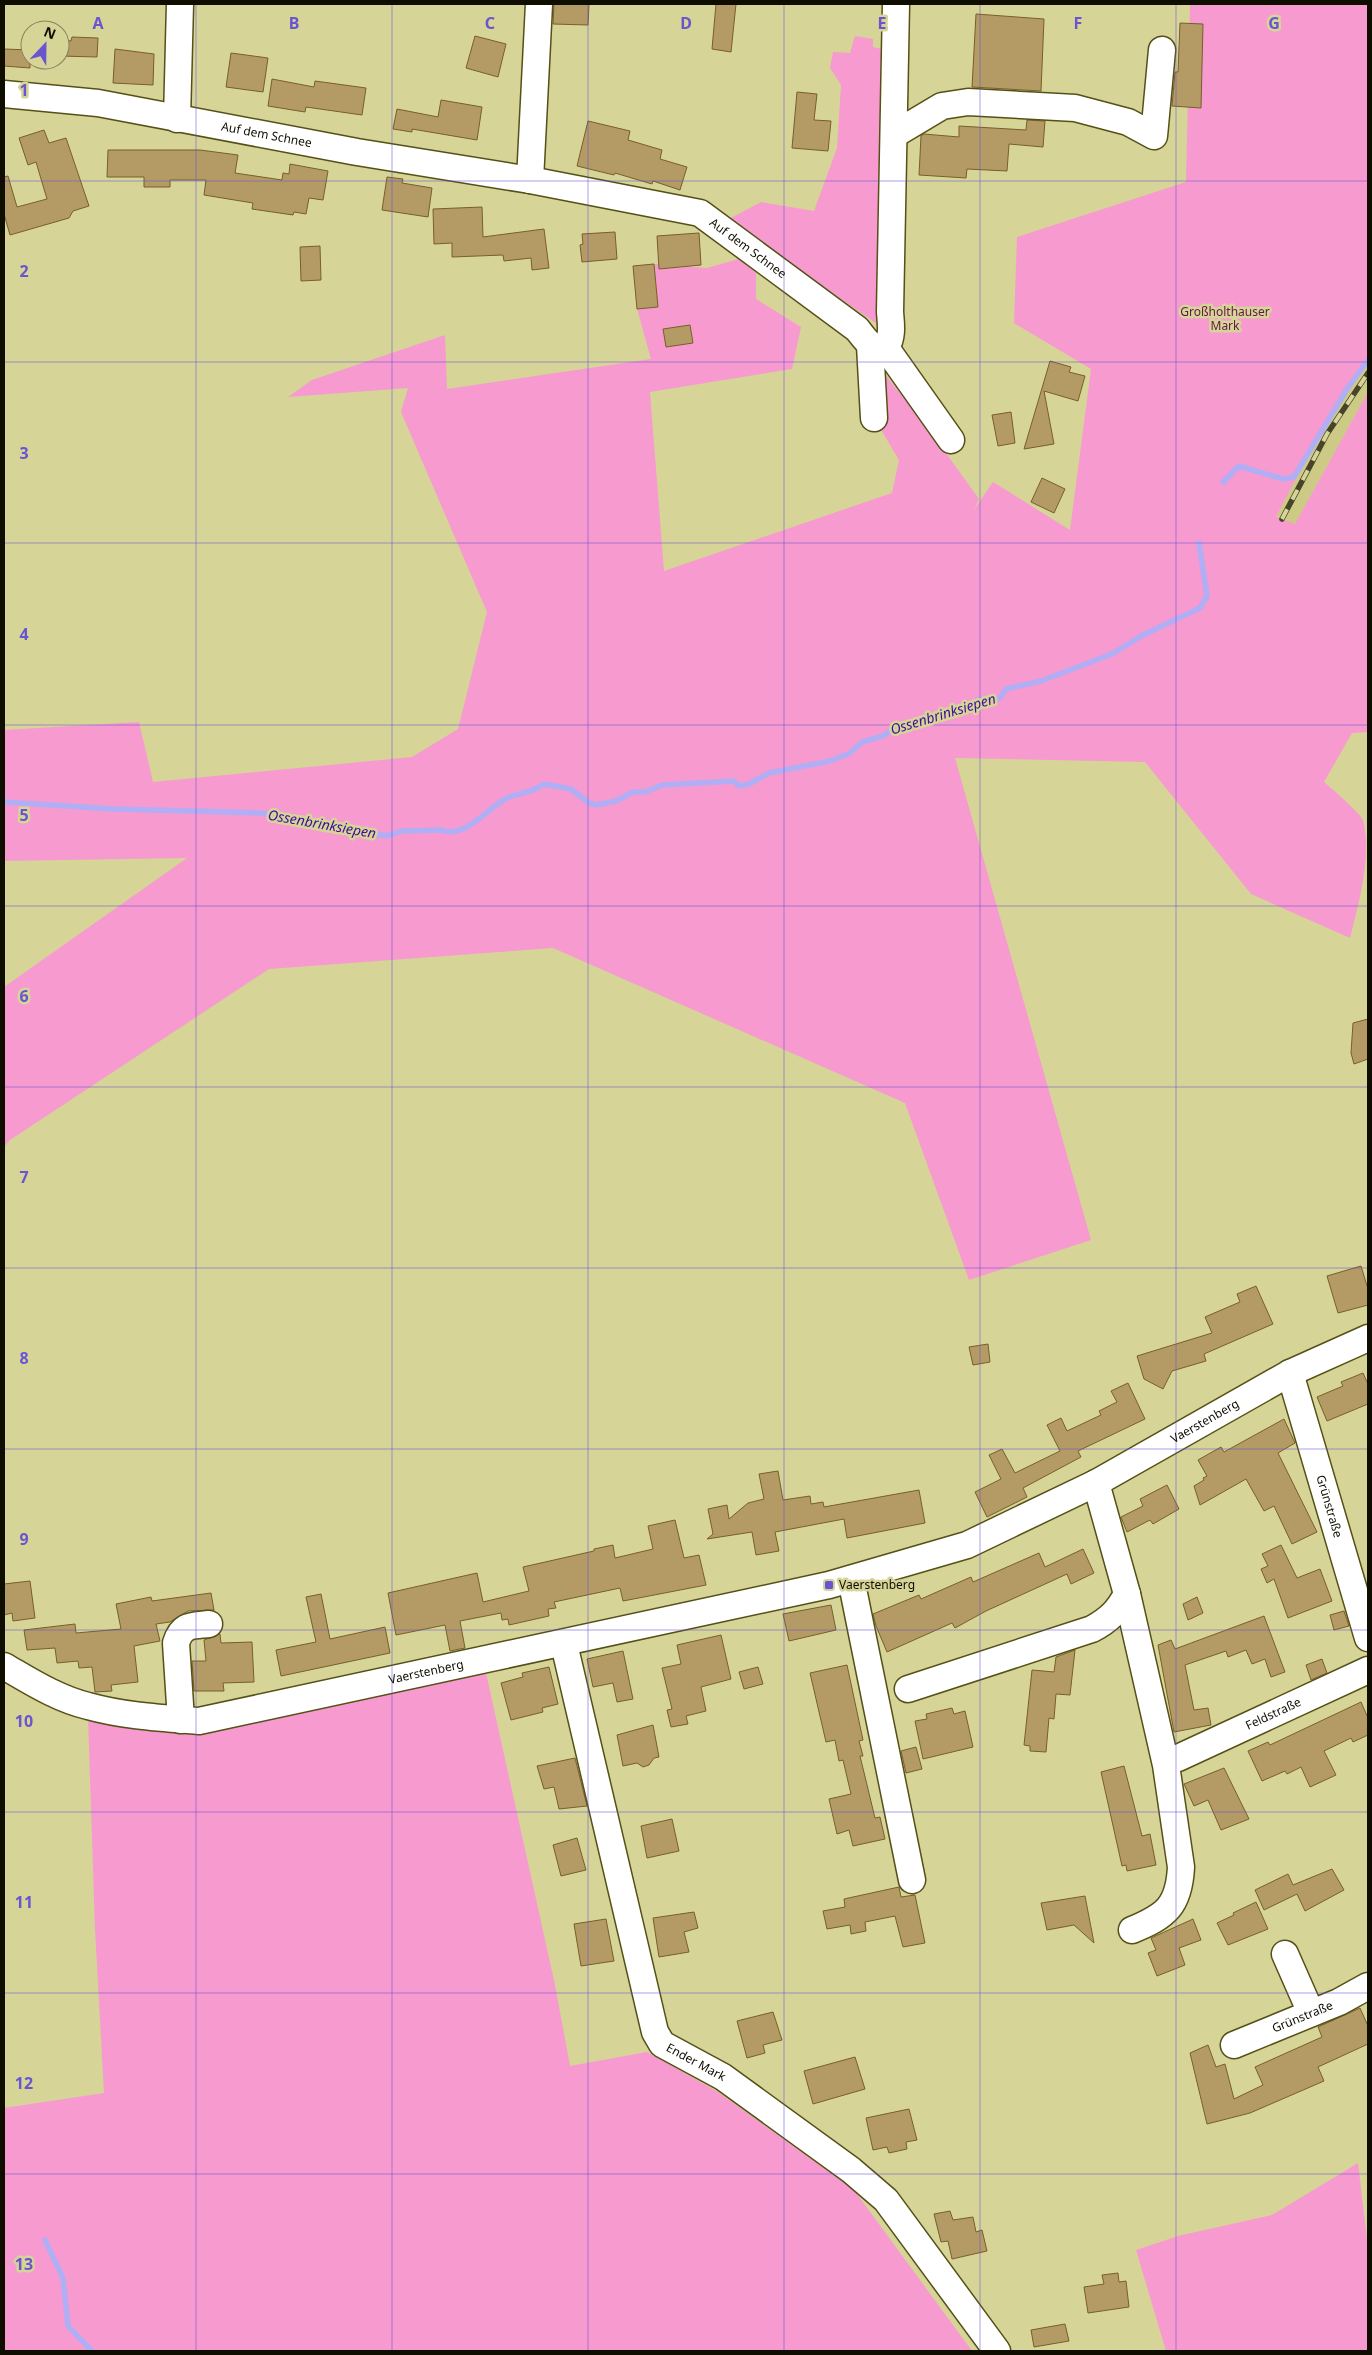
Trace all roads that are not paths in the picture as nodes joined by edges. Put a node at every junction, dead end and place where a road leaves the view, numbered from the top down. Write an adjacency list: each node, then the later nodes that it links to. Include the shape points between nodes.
1 (180, 4): 6 (street)
2 (539, 4): 8 (street)
3 (896, 4): 7 (street)
4 (1162, 50): 7 (street, via 1154,136 1128,122 1075,108 968,102 942,106)
5 (4, 94): 6 (street, Auf dem Schnee, via 98,103)
6 (177, 120): 8 (street, Auf dem Schnee)
7 (895, 134): 9 (street, via 891,340)
8 (530, 180): 9 (street, Auf dem Schnee, via 706,216)
9 (878, 347): 10 (street); 11 (street, Auf dem Schnee)
10 (874, 418)
11 (951, 440)
12 (1368, 1338): 13 (street, Vaerstenberg)
13 (1290, 1373): 14 (street, Vaerstenberg); 18 (street, Grünstraße)
14 (1096, 1483): 15 (street, Vaerstenberg, via 967,1545); 16 (street)
15 (851, 1579): 19 (street, Vaerstenberg); 25 (street)
16 (1127, 1594): 22 (street, via 1113,1615 1092,1629); 26 (street, via 1166,1766 1181,1867 1180,1883 1165,1914)
17 (209, 1624): 23 (street, via 187,1627 180,1632 176,1643)
18 (1368, 1638)
19 (564, 1644): 23 (street, Vaerstenberg, via 199,1721); 31 (street, Ender Mark, via 653,2022 662,2044 723,2077 851,2170 886,2200)
20 (4, 1666): 23 (street, Vaerstenberg, via 49,1692 86,1706 145,1718)
21 (1368, 1670): 24 (street, Feldstraße)
22 (908, 1689)
23 (181, 1720)
24 (1178, 1758)
25 (912, 1880)
26 (1132, 1930)
27 (1285, 1954): 29 (street)
28 (1368, 1986): 29 (street, Grünstraße)
29 (1311, 2013): 30 (street, Grünstraße)
30 (1234, 2045)
31 (997, 2351)

